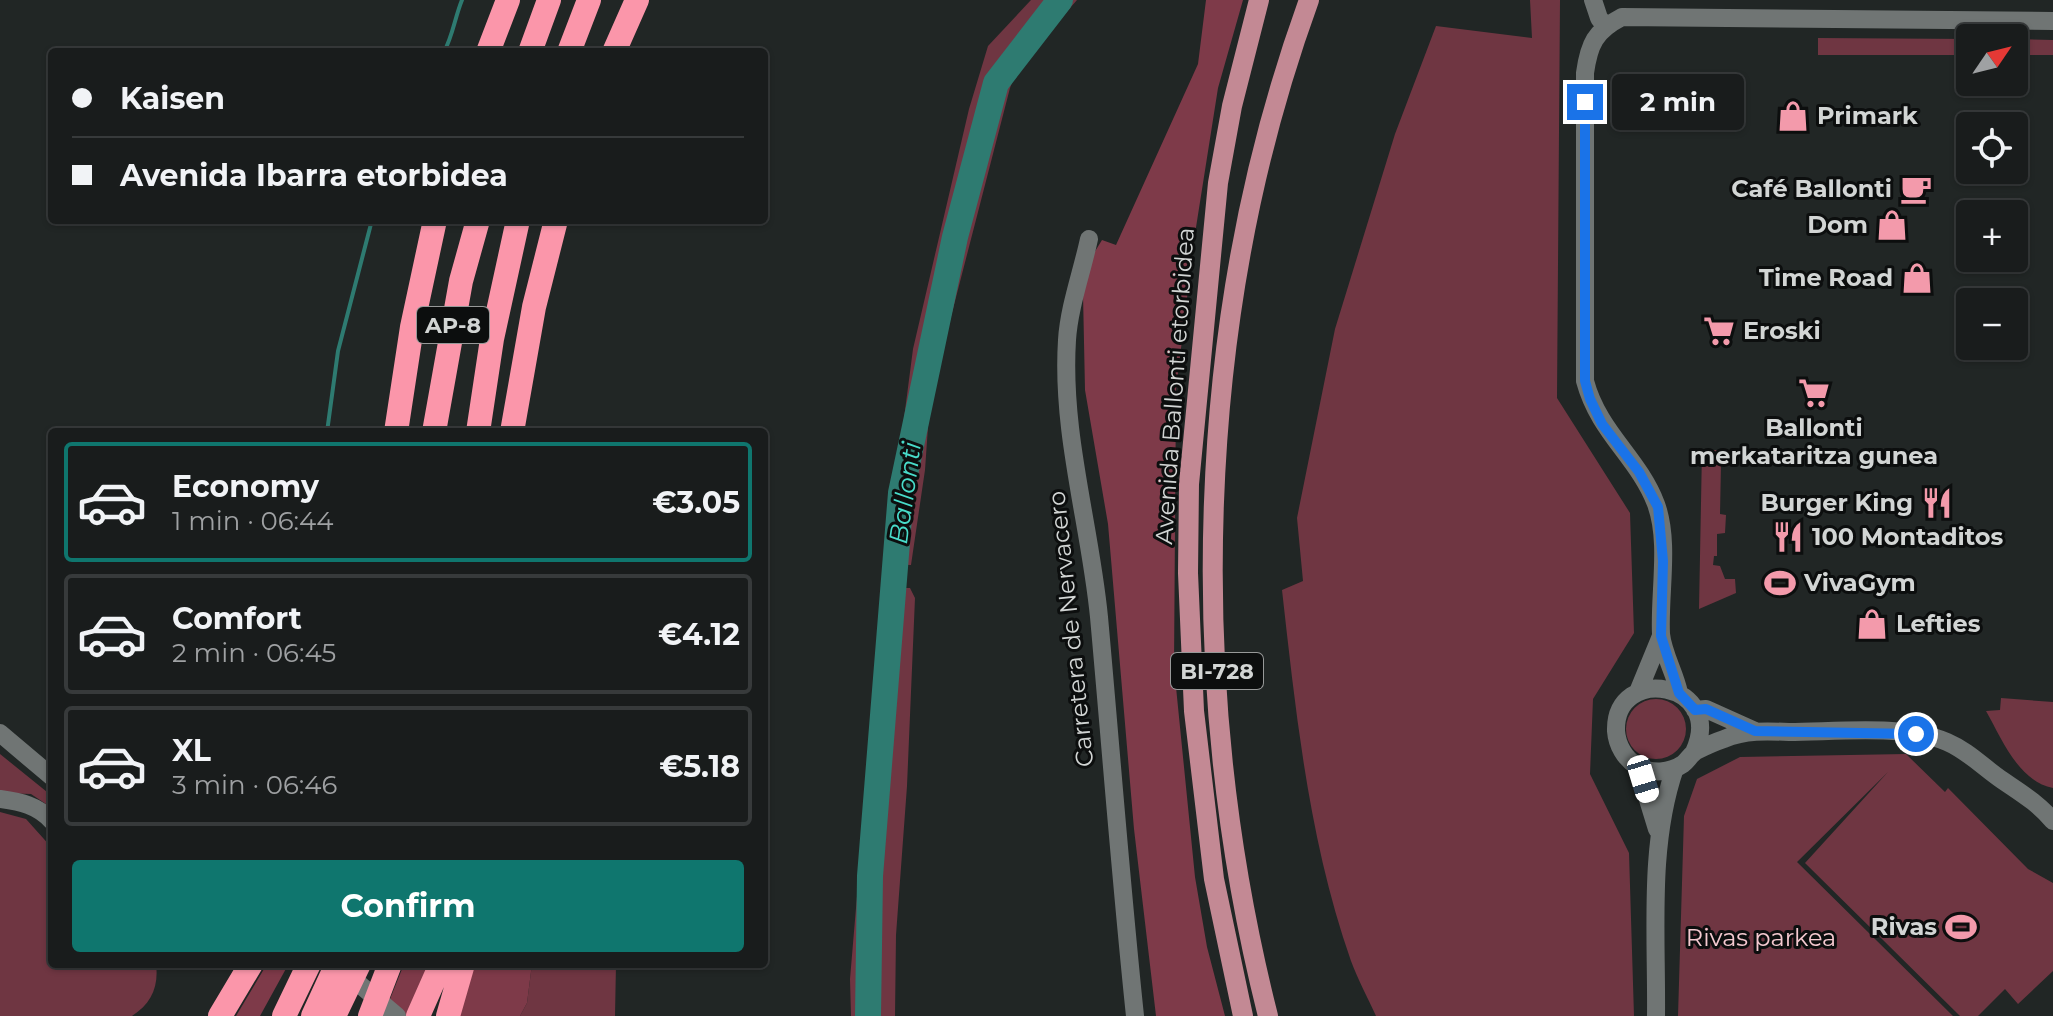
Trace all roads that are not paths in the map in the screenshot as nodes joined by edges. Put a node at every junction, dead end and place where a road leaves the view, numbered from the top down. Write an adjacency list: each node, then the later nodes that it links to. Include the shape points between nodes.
1 (508, 0): 10 (highway)
2 (549, 0): 11 (highway)
3 (589, 0): 12 (highway)
4 (637, 0): 13 (highway)
5 (1259, 0): 55 (main road, Avenida Ballonti etorbidea / BI-728, via 1218,183 1189,529 1194,711 1203,808)
6 (1309, 0): 56 (main road, Avenida Ballonti etorbidea / BI-728, via 1272,119 1232,309 1213,534 1221,747)
7 (1593, 0): 9 (street)
8 (2053, 21): 9 (street, via 1622,17)
9 (1605, 26): 23 (street, via 1588,50 1585,73 1585,381 1602,424 1658,507)
10 (490, 48)
11 (531, 48)
12 (571, 48)
13 (616, 48)
14 (434, 224): 20 (highway)
15 (477, 224): 21 (highway, AP-8, via 461,281)
16 (517, 224): 19 (highway)
17 (555, 224): 22 (highway)
18 (1089, 239): 54 (street, Carretera de Nervacero, via 1067,338 1068,428 1089,533)
19 (479, 427)
20 (397, 428)
21 (435, 428)
22 (513, 428)
23 (1661, 636): 24 (street); 25 (street)
24 (1638, 692): 25 (street, via 1666,688); 30 (street, via 1616,723 1620,748)
25 (1679, 693): 26 (street)
26 (1695, 710): 27 (street, via 1706,709); 29 (street, via 1700,731)
27 (1755, 731): 29 (street); 34 (street, via 1936,738)
28 (0, 733): 32 (street)
29 (1694, 752): 31 (street)
30 (1638, 767): 31 (street, via 1663,772); 37 (street)
31 (1675, 768): 37 (street)
32 (48, 774)
33 (0, 799): 35 (street, via 25,803)
34 (2044, 802): 36 (street)
35 (48, 818)
36 (2053, 821)
37 (1658, 832): 57 (street)
38 (249, 968): 46 (highway)
39 (307, 968): 47 (highway)
40 (332, 968): 48 (highway)
41 (339, 968): 51 (street)
42 (357, 968): 49 (highway)
43 (388, 968): 50 (highway)
44 (439, 968): 52 (highway)
45 (462, 968): 53 (highway)
46 (220, 1016)
47 (284, 1016)
48 (313, 1016)
49 (334, 1016)
50 (370, 1016)
51 (397, 1016)
52 (418, 1016)
53 (448, 1016)
54 (1135, 1016)
55 (1243, 1016)
56 (1268, 1016)
57 (1656, 1016)

